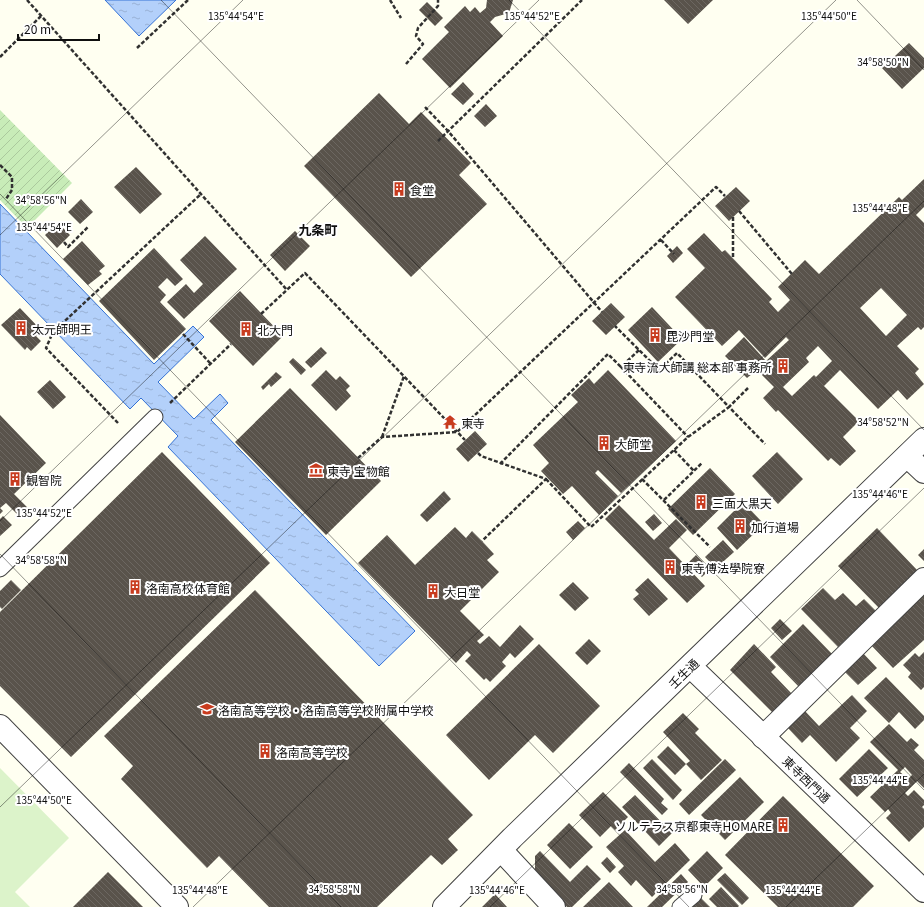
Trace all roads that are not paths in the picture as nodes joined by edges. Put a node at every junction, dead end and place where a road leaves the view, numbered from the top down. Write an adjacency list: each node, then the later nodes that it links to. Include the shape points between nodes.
1 (155, 418): 5 (lane)
2 (924, 439): 3 (street, 壬生通)
3 (907, 456): 4 (street); 7 (street, 壬生通)
4 (924, 472)
5 (0, 570)
6 (924, 579): 9 (street)
7 (690, 666): 9 (street, 東寺西門通); 10 (street, 壬生通)
8 (0, 726): 13 (street)
9 (763, 737): 11 (street, 東寺西門通)
10 (501, 850): 14 (street, 壬生通); 15 (street)
11 (924, 890)
12 (694, 895): 16 (lane)
13 (177, 907)
14 (444, 907)
15 (554, 907)
16 (680, 907)

